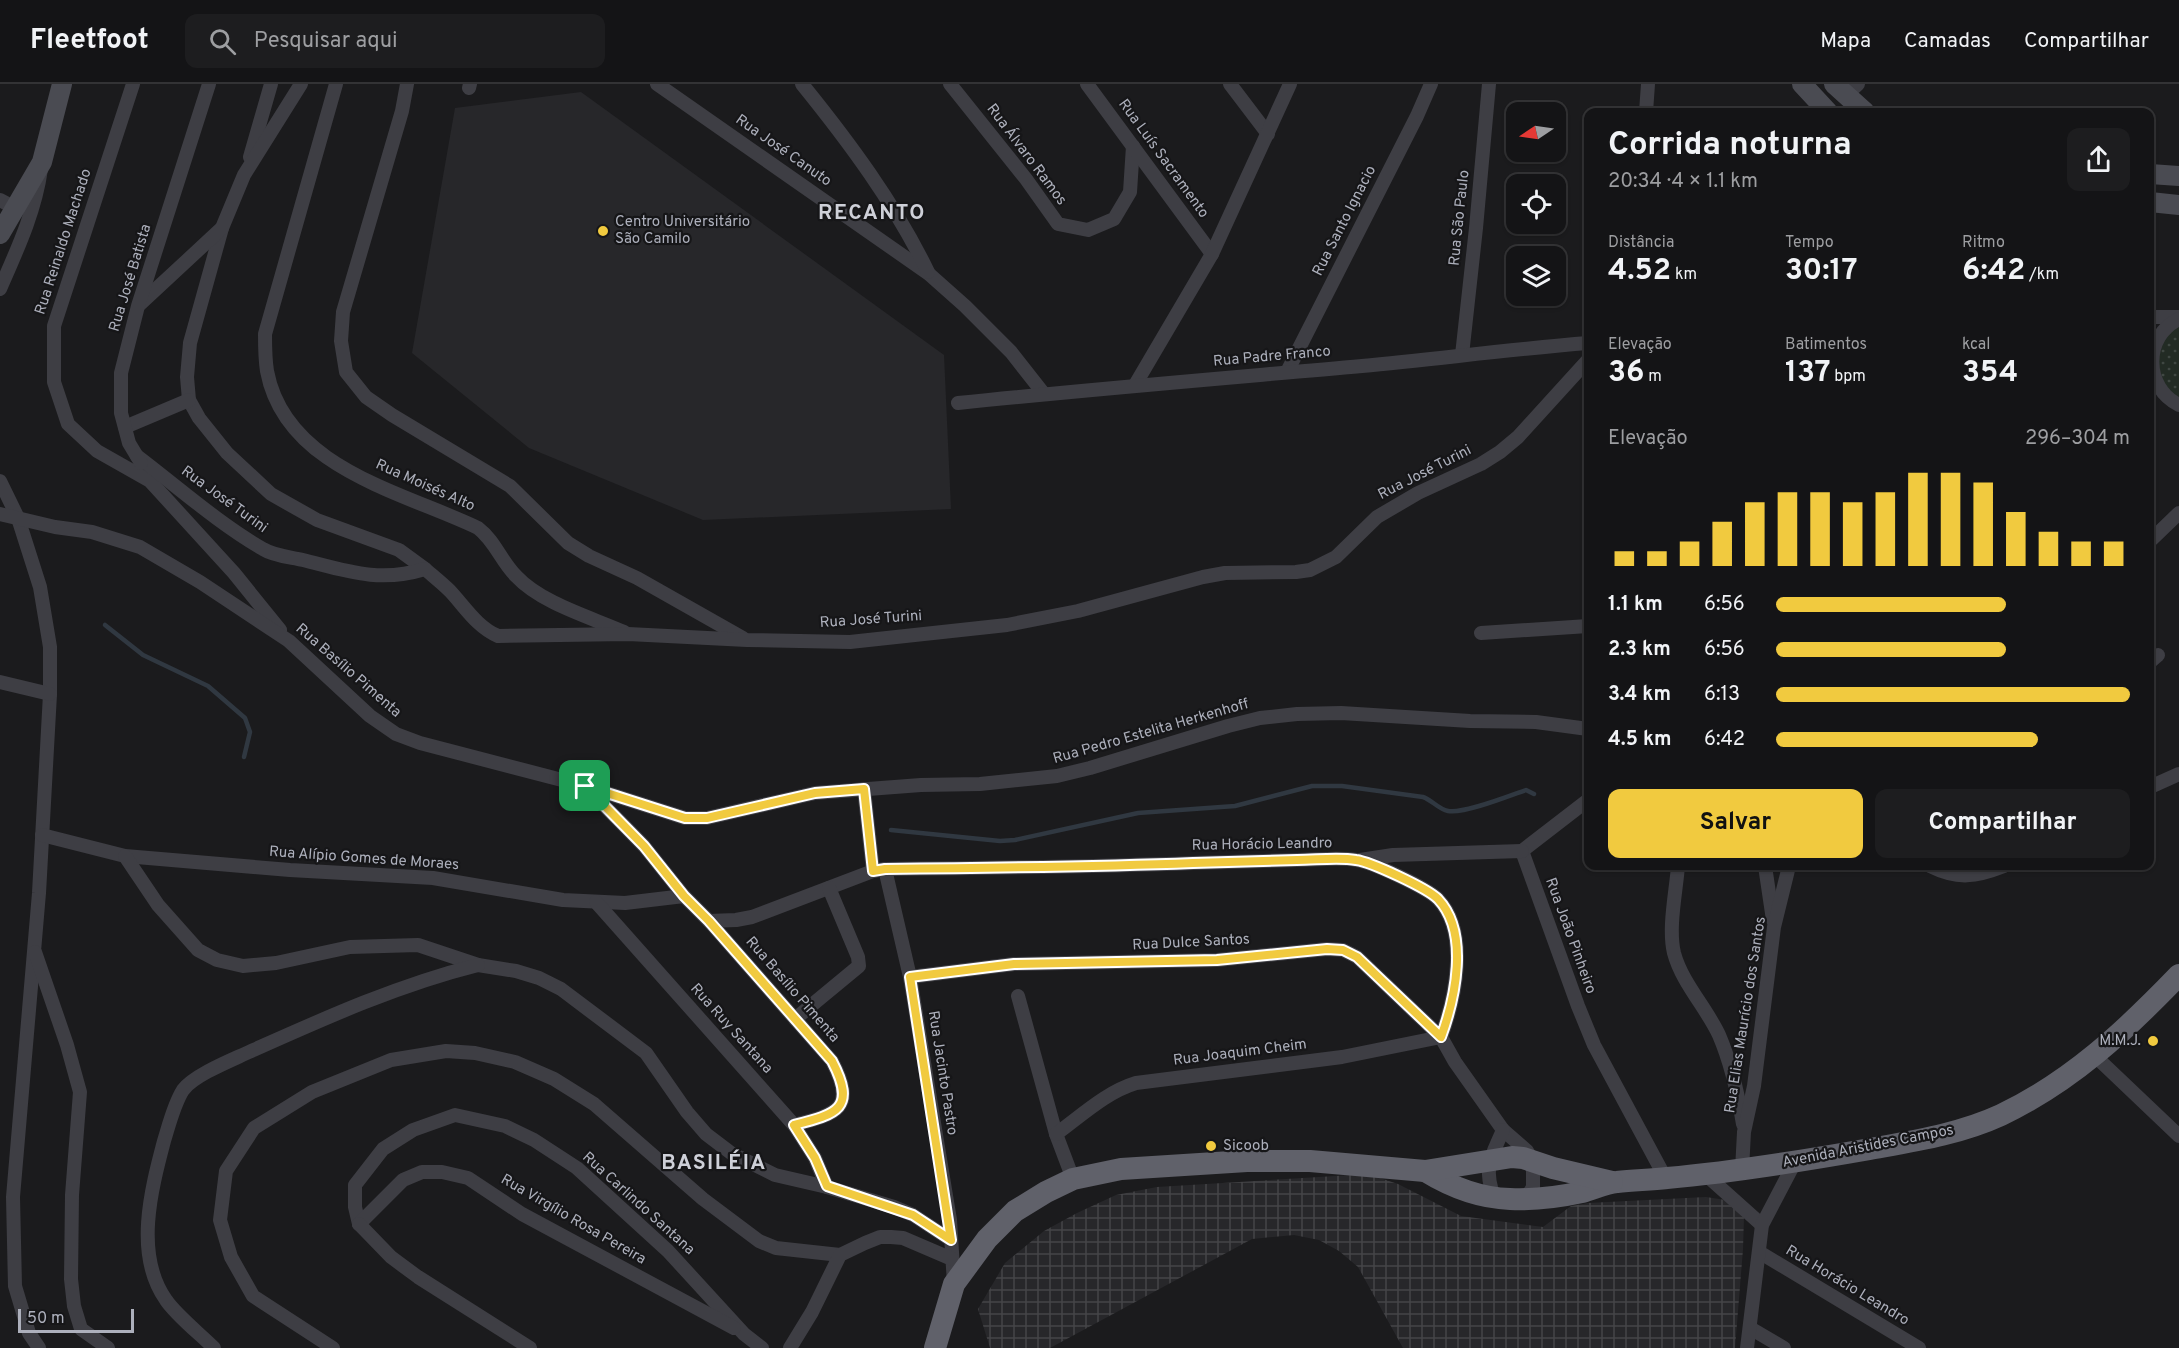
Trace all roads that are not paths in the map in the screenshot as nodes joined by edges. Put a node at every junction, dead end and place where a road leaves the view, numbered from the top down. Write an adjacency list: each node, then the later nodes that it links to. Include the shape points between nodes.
1 (62, 84): 25 (main road)
2 (133, 84): 56 (street, Rua Reinaldo Machado, via 54,326 54,382 68,424 97,451)
3 (209, 84): 37 (street, Rua José Batista)
4 (271, 84): 27 (street)
5 (301, 84): 27 (street)
6 (336, 84): 64 (street, Rua Moisés Alto, via 265,334 267,371 274,394 295,432 318,452 384,490 478,528 529,587)
7 (407, 84): 65 (street, via 343,312 341,341 346,372 366,397 510,486 568,543)
8 (657, 84): 19 (street, Rua José Canuto)
9 (802, 84): 35 (street, via 881,191)
10 (950, 84): 24 (street, Rua Álvaro Ramos, via 1058,225 1088,230 1114,219 1130,192)
11 (1087, 84): 24 (street, Rua Luís Sacramento)
12 (1230, 84): 23 (street)
13 (1290, 84): 23 (street)
14 (1431, 84): 46 (street, Rua Santo Ignacio)
15 (1489, 84): 44 (street, Rua São Paulo)
16 (1648, 84): 20 (street)
17 (1802, 84): 21 (main road)
18 (1845, 88): 22 (main road)
19 (674, 90): 35 (street, Rua José Canuto)
20 (1646, 108)
21 (1824, 108)
22 (1862, 108)
23 (1268, 134): 34 (street)
24 (1133, 146): 34 (street, Rua Luís Sacramento)
25 (42, 162): 30 (main road); 36 (street, via 28,225)
26 (2154, 174): 28 (main road)
27 (244, 175): 32 (street)
28 (2179, 176)
29 (2154, 202): 31 (main road)
30 (8, 204): 33 (main road)
31 (2179, 205)
32 (222, 228): 37 (street); 50 (street, via 190,343)
33 (0, 234)
34 (1212, 254): 48 (street)
35 (929, 274): 49 (street, Rua José Canuto, via 1011,352)
36 (0, 289)
37 (138, 306): 53 (street, Rua José Batista, via 121,374)
38 (2154, 317): 39 (street)
39 (2179, 318): 40 (street)
40 (2166, 328): 41 (street); 43 (street)
41 (2154, 336)
42 (1584, 343): 44 (street, Rua Padre Franco)
43 (2154, 348)
44 (1462, 355): 46 (street, Rua Padre Franco)
45 (1584, 364): 65 (street, Rua José Turini, via 1500,452 1377,517 1336,557 1310,570 1203,577 1007,625 850,642)
46 (1287, 372): 48 (street, Rua Padre Franco)
47 (2154, 377): 52 (street, via 2162,393)
48 (1135, 384): 49 (street, Rua Padre Franco)
49 (1044, 394): 51 (street, Rua Padre Franco)
50 (189, 400): 53 (street); 61 (street, via 227,453 271,494 316,520 399,550)
51 (958, 403)
52 (2179, 405)
53 (125, 427): 54 (street, Rua José Batista)
54 (137, 456): 56 (street, Rua José Batista); 61 (street, Rua José Turini, via 265,551 362,575 406,574)
55 (0, 481): 59 (street)
56 (150, 481): 66 (street, Rua Reinaldo Machado, via 234,573)
57 (2179, 513): 60 (street)
58 (0, 514): 59 (street, Rua Basílio Pimenta)
59 (18, 518): 66 (street, Rua Basílio Pimenta, via 92,532 140,547); 68 (street, via 40,587 50,647)
60 (2154, 536)
61 (425, 569): 64 (street, Rua José Turini, via 479,623 498,636)
62 (1584, 626): 63 (street)
63 (1481, 633)
64 (628, 634): 65 (street, Rua José Turini)
65 (747, 640)
66 (289, 641): 71 (street, Rua Basílio Pimenta, via 370,716 396,734)
67 (0, 682): 68 (street)
68 (50, 694): 75 (street)
69 (1584, 728): 73 (street, Rua Pedro Estelita Herkenhoff, via 1536,722 1341,712 1297,714 1228,726 1057,776)
70 (2179, 774): 72 (street)
71 (585, 786): 73 (street, Rua Pedro Estelita Herkenhoff, via 685,818 707,818 815,793); 86 (street, Rua Basílio Pimenta, via 644,846)
72 (2154, 786)
73 (864, 789): 79 (street, Rua Jacinto Pastro)
74 (1584, 803): 76 (street)
75 (42, 835): 77 (street, Rua Alípio Gomes de Moraes); 90 (street)
76 (1522, 851): 78 (street, via 1393,855); 110 (street, Rua João Pinheiro, via 1594,1045)
77 (126, 856): 87 (street, Rua Alípio Gomes de Moraes, via 433,878); 91 (street, via 158,905 198,950 217,960 243,966 350,947 418,945)
78 (1358, 860): 79 (street, Rua Horácio Leandro); 96 (street, Rua Horácio Leandro, via 1436,897 1447,911 1456,952 1455,986)
79 (879, 870): 85 (street, Rua Basílio Pimenta); 93 (street, Rua Jacinto Pastro)
80 (1678, 870): 100 (street, via 1674,953 1718,1034 1738,1094)
81 (1766, 870): 89 (street)
82 (1788, 870): 89 (street, Rua Elias Maurício dos Santos)
83 (1938, 870): 84 (street, via 1965,875)
84 (1992, 870)
85 (829, 888): 88 (street, Rua Basílio Pimenta, via 752,917); 95 (street, via 859,966)
86 (684, 896): 87 (street, Rua Alípio Gomes de Moraes, via 651,902); 88 (street, Rua Basílio Pimenta)
87 (596, 902): 98 (street, Rua Ruy Santana)
88 (709, 921): 95 (street, Rua Basílio Pimenta)
89 (1774, 927): 100 (street, Rua Elias Maurício dos Santos, via 1754,1086)
90 (33, 948): 124 (street, via 13,1197 15,1286 29,1333); 125 (street, via 80,1092 72,1195 74,1306 81,1329)
91 (478, 965): 112 (street, via 539,978 561,989 626,1037 646,1053 706,1134 731,1154 775,1175); 126 (street, via 389,991 312,1023 215,1067 184,1089 158,1164 149,1212 150,1261 166,1300)
92 (2179, 975): 97 (highway, Avenida Aristides Campos, via 2132,1025)
93 (910, 977): 96 (street, Rua Dulce Santos, via 1014,964 1217,960 1343,950 1357,957); 117 (street, Rua Jacinto Pastro)
94 (1018, 996): 101 (street)
95 (795, 1019): 98 (street, Rua Basílio Pimenta, via 832,1061 843,1091 834,1113)
96 (1441, 1037): 99 (street); 101 (street, Rua Joaquim Cheim, via 1342,1057 1123,1086)
97 (2095, 1056): 102 (street); 105 (highway, Avenida Aristides Campos, via 2001,1115 1930,1138)
98 (794, 1125): 112 (street, Rua Ruy Santana)
99 (1503, 1130): 103 (street); 104 (street)
100 (1744, 1132): 106 (street, Rua Elias Maurício dos Santos)
101 (1056, 1134): 109 (street)
102 (2179, 1136)
103 (1490, 1159): 104 (highway, Avenida Aristides Campos, via 1512,1156); 107 (highway, Avenida Aristides Campos); 113 (street, via 1488,1178)
104 (1533, 1161): 111 (highway, Avenida Aristides Campos); 114 (street, via 1533,1187)
105 (1795, 1162): 106 (highway, Avenida Aristides Campos); 116 (street)
106 (1742, 1170): 108 (highway, Avenida Aristides Campos)
107 (1425, 1171): 109 (highway, Avenida Aristides Campos, via 1310,1161 1246,1161 1121,1169); 113 (highway, Avenida Aristides Campos, via 1446,1184)
108 (1705, 1174): 110 (highway, Avenida Aristides Campos); 116 (street)
109 (1073, 1179): 121 (highway, Avenida Aristides Campos, via 1016,1211 987,1239)
110 (1666, 1179): 111 (highway, Avenida Aristides Campos)
111 (1614, 1182): 114 (highway, Avenida Aristides Campos, via 1579,1193)
112 (827, 1186): 117 (street, via 913,1215)
113 (1494, 1197): 114 (highway, Avenida Aristides Campos)
114 (1526, 1199)
115 (359, 1224): 123 (street, Rua Virgílio Rosa Pereira, via 403,1180 422,1172 468,1178 522,1214); 123 (street, Rua Carlindo Santana, via 355,1185 383,1149 413,1130 455,1115 505,1126 577,1168 668,1251); 128 (street, via 391,1257 418,1277)
116 (1762, 1225): 118 (street)
117 (951, 1240): 120 (street, Rua Jacinto Pastro)
118 (1759, 1252): 122 (street); 134 (street, Rua Horácio Leandro)
119 (840, 1255): 120 (street, via 865,1242 891,1237 903,1238); 127 (street, via 776,1248 759,1241 703,1199 594,1104 554,1079 515,1062 446,1051 391,1060 312,1092 254,1128 226,1171 220,1220 231,1257 253,1296); 130 (street)
120 (952, 1259): 121 (street, Rua Jacinto Pastro)
121 (954, 1284): 131 (highway, Avenida Aristides Campos)
122 (1750, 1328): 132 (street); 133 (street)
123 (744, 1334): 129 (street, Rua Carlindo Santana)
124 (39, 1348)
125 (108, 1348)
126 (214, 1348)
127 (333, 1348)
128 (530, 1348)
129 (762, 1348)
130 (790, 1348)
131 (935, 1348)
132 (1747, 1348)
133 (1784, 1348)
134 (1918, 1348)

